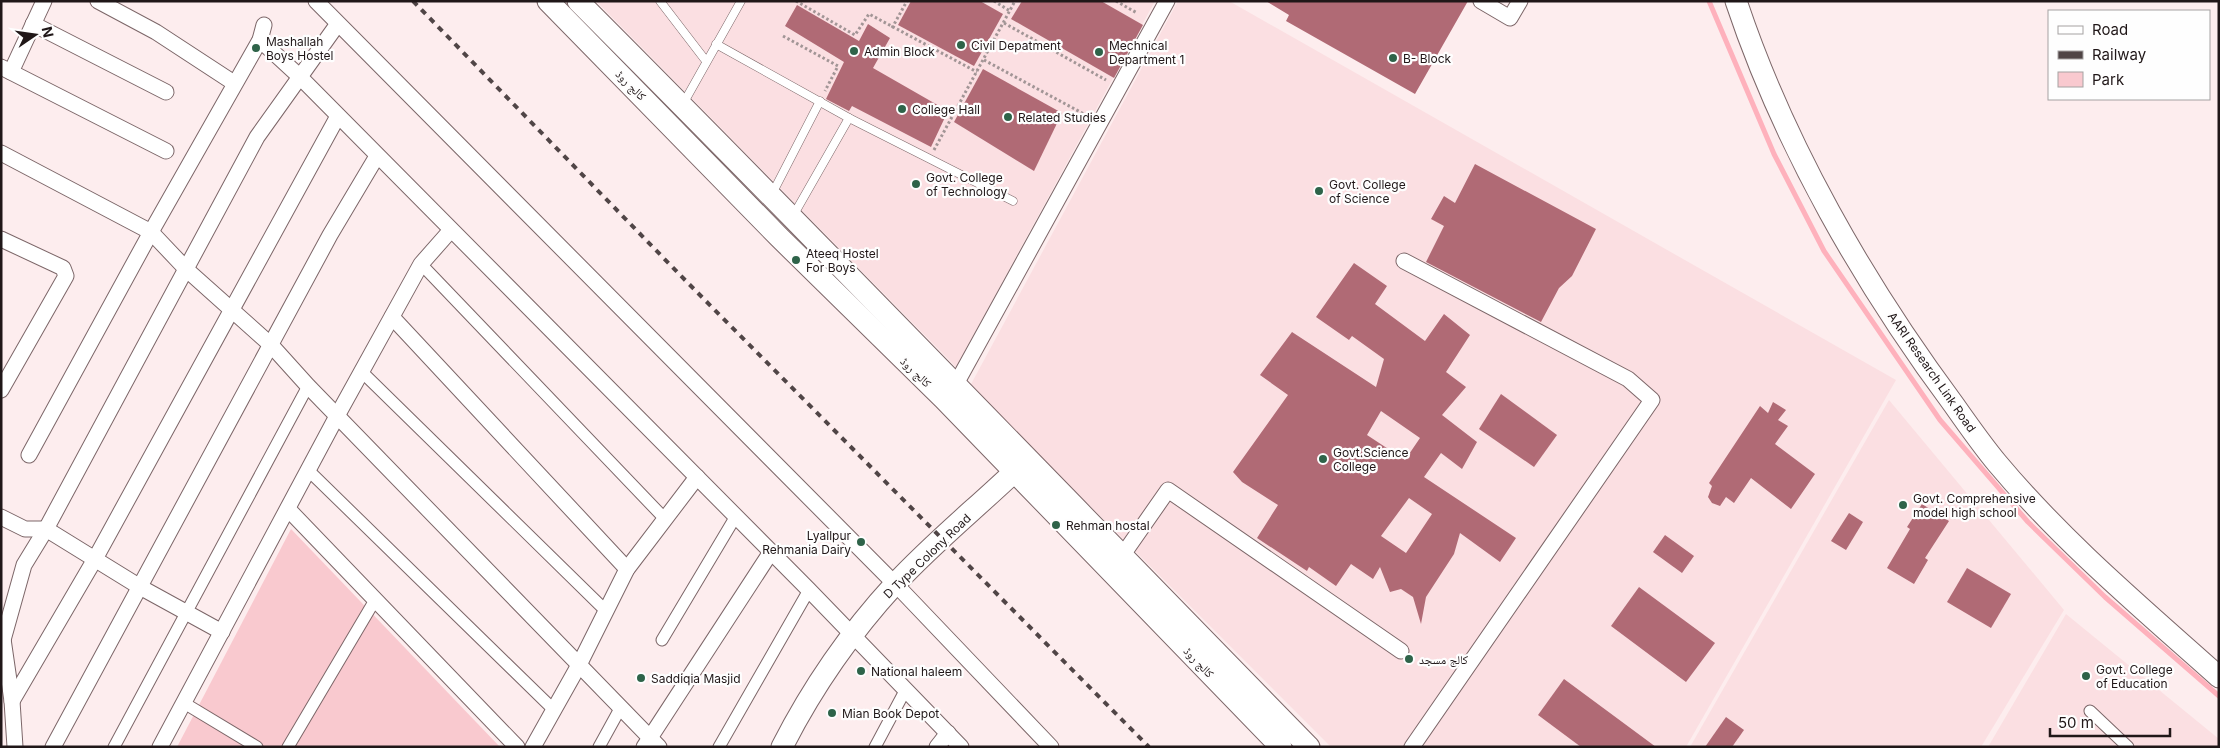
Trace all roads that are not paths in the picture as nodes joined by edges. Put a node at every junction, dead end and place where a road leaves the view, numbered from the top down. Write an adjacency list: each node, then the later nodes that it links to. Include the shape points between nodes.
1 (44, 1): 12 (street)
2 (98, 1): 20 (street, via 156,32)
3 (316, 1): 14 (street)
4 (548, 1): 23 (main road, کالج روڈ)
5 (578, 1): 23 (main road, کالج روڈ)
6 (660, 1): 17 (lane)
7 (741, 1): 16 (lane)
8 (1167, 1): 42 (street)
9 (1481, 1): 10 (street, via 1510,18)
10 (1520, 1)
11 (1736, 1): 71 (main road, AARI Research Link Road, via 1764,74 1822,198 1866,276 1920,360 1997,463 2044,515 2117,586)
12 (33, 24): 18 (street); 21 (street)
13 (264, 25): 15 (street)
14 (337, 25): 19 (street); 60 (street)
15 (260, 40): 19 (street); 20 (street)
16 (716, 44): 17 (lane); 22 (lane)
17 (706, 61): 23 (lane)
18 (6, 69): 26 (street)
19 (299, 76): 24 (street); 37 (street, via 257,137)
20 (234, 83): 33 (street)
21 (166, 92)
22 (820, 101): 25 (lane); 29 (lane)
23 (676, 115): 29 (main road, کالج روڈ); 48 (main road, کالج روڈ, via 779,237 944,398)
24 (338, 116): 28 (street); 38 (street)
25 (849, 118): 30 (lane); 31 (lane)
26 (166, 151)
27 (1, 153): 33 (street)
28 (377, 156): 32 (street); 40 (street)
29 (771, 196): 31 (main road, کالج روڈ)
30 (1014, 201)
31 (792, 219): 42 (main road, کالج روڈ)
32 (451, 230): 36 (street); 49 (street)
33 (151, 232): 37 (street); 46 (street)
34 (1, 239): 44 (street, via 63,268 66,276)
35 (1404, 261): 98 (street, via 1628,379 1652,400)
36 (421, 264): 39 (street); 53 (street)
37 (187, 270): 38 (street); 54 (street)
38 (231, 310): 40 (street); 57 (street)
39 (392, 317): 41 (street); 58 (street)
40 (271, 345): 43 (street); 59 (street)
41 (362, 372): 45 (street); 63 (street)
42 (956, 384): 56 (main road, کالج روڈ)
43 (308, 386): 45 (street); 82 (street)
44 (1, 390)
45 (337, 416): 47 (street); 70 (street)
46 (29, 454)
47 (308, 470): 50 (street); 76 (street)
48 (1018, 476): 60 (main road, D Type Colony Road); 96 (main road, کالج روڈ)
49 (698, 477): 51 (street); 53 (street)
50 (288, 509): 62 (street); 65 (street)
51 (736, 516): 55 (street); 68 (street)
52 (1, 517): 54 (street, via 25,528)
53 (665, 520): 58 (street)
54 (46, 529): 57 (street); 67 (street, via 24,565)
55 (771, 552): 61 (street); 79 (street)
56 (1122, 556): 69 (street, via 1168,490); 97 (main road, کالج روڈ)
57 (95, 558): 59 (street); 73 (street)
58 (627, 569): 63 (street)
59 (140, 587): 65 (street); 81 (street)
60 (899, 588): 66 (main road, D Type Colony Road); 95 (street)
61 (809, 590): 66 (street); 89 (street)
62 (375, 600): 85 (street); 86 (street)
63 (606, 611): 70 (street)
64 (1, 624): 67 (street)
65 (222, 632): 74 (street)
66 (856, 638): 72 (street); 90 (main road, D Type Colony Road, via 802,708); 91 (main road, D Type Colony Road)
67 (3, 640): 73 (street)
68 (662, 640)
69 (1401, 651)
70 (579, 665): 75 (street); 76 (street)
71 (2219, 677)
72 (906, 689): 78 (street); 92 (street)
73 (12, 701): 80 (street)
74 (184, 703): 83 (street); 84 (street)
75 (621, 707): 79 (street); 88 (street)
76 (554, 710): 87 (street)
77 (2090, 712): 99 (street)
78 (948, 733): 93 (street); 94 (street)
79 (651, 743)
80 (15, 747)
81 (53, 747)
82 (114, 747)
83 (160, 747)
84 (257, 747)
85 (288, 747)
86 (517, 747)
87 (533, 747)
88 (599, 747)
89 (719, 747)
90 (782, 747)
91 (796, 747)
92 (875, 747)
93 (937, 747)
94 (961, 747)
95 (1051, 747)
96 (1281, 747)
97 (1309, 747)
98 (1412, 747)
99 (2128, 747)

